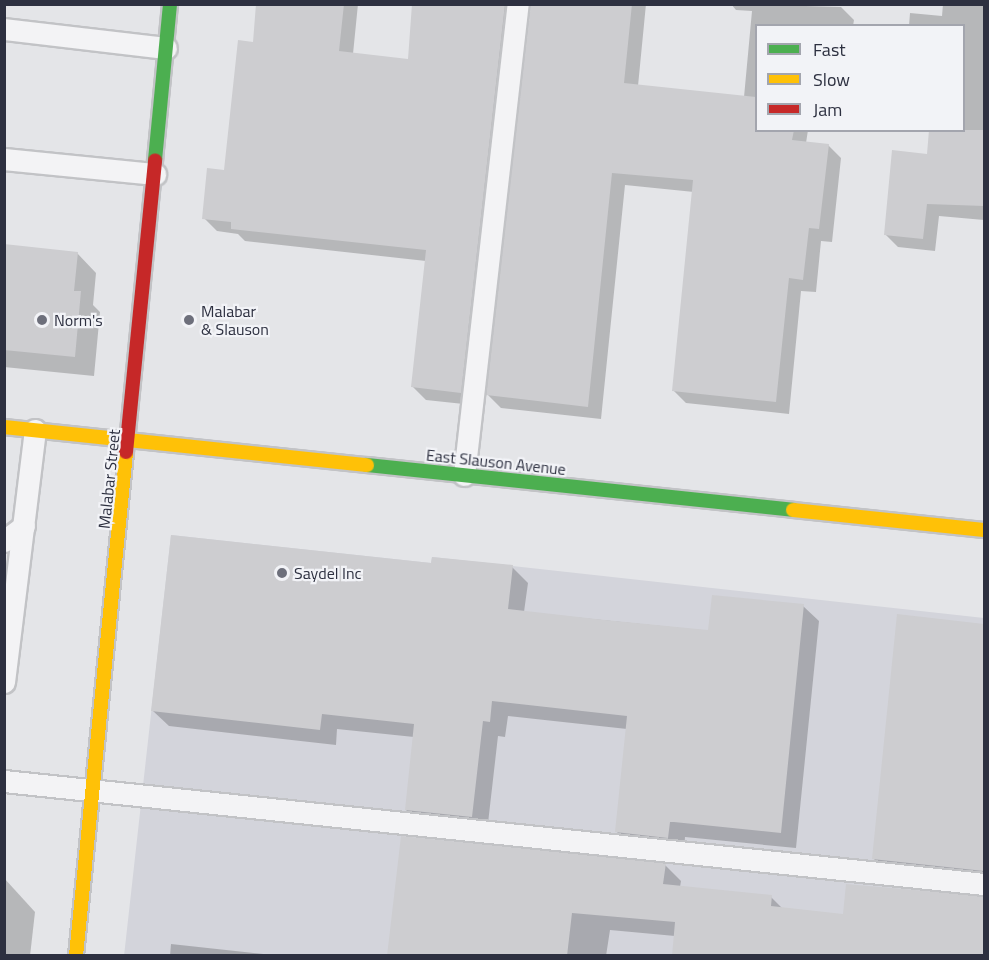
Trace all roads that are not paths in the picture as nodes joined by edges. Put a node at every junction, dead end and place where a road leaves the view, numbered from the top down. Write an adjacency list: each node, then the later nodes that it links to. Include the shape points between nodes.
1 (170, 4): 4 (main road, Malabar Street)
2 (518, 4): 10 (lane)
3 (4, 29): 4 (lane)
4 (166, 48): 6 (main road, Malabar Street)
5 (4, 159): 6 (lane)
6 (155, 174): 9 (main road, Malabar Street)
7 (4, 427): 8 (main road, East Slauson Avenue)
8 (35, 430): 9 (main road, East Slauson Avenue); 11 (lane)
9 (130, 441): 10 (main road, East Slauson Avenue); 16 (main road, Malabar Street)
10 (464, 475): 12 (main road, East Slauson Avenue)
11 (24, 526): 13 (lane); 14 (lane)
12 (984, 530)
13 (4, 542)
14 (4, 682)
15 (4, 781): 16 (lane)
16 (93, 790): 17 (lane); 18 (main road, Malabar Street)
17 (984, 884)
18 (76, 956)

